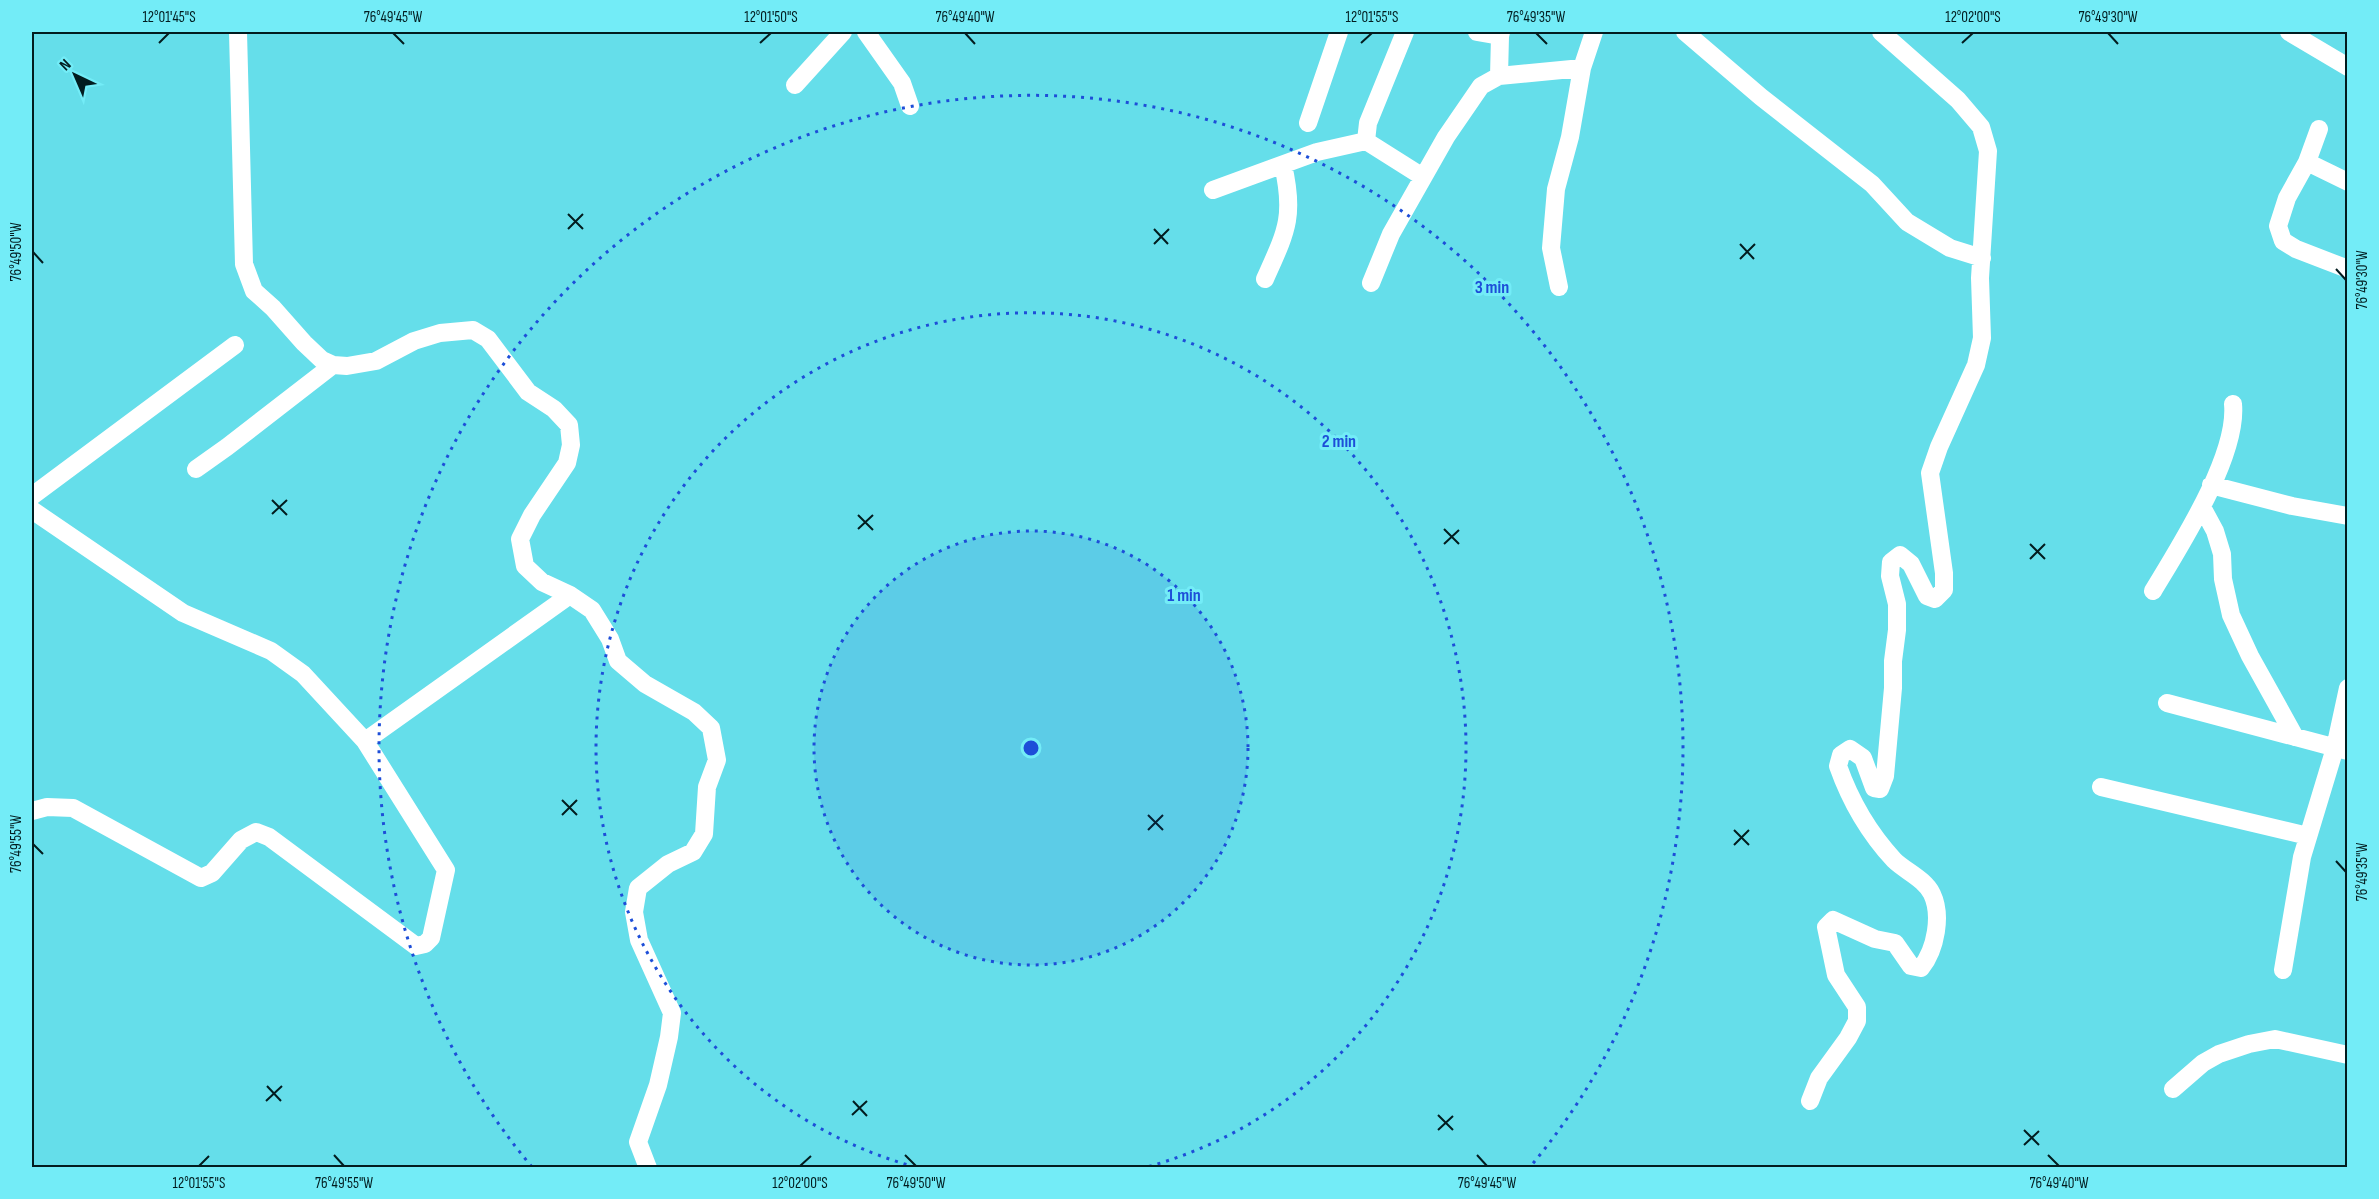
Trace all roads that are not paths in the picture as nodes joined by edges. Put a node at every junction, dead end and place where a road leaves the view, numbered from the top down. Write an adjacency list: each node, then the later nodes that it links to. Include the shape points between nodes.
1 (238, 32): 31 (street, via 244,264 254,291 322,360)
2 (843, 32): 15 (street)
3 (866, 32): 16 (street, via 902,83)
4 (1339, 32): 17 (street)
5 (1405, 32): 19 (street, via 1368,123)
6 (1477, 32): 11 (street)
7 (1594, 32): 13 (street)
8 (1685, 32): 25 (street, via 1872,184 1907,222 1950,248)
9 (1881, 32): 25 (street, via 1958,100 1981,127 1988,151)
10 (2289, 32): 12 (street)
11 (1501, 34): 14 (street)
12 (2348, 67)
13 (1582, 68): 14 (street); 29 (street, via 1556,189 1551,248)
14 (1499, 76): 22 (street, via 1481,86)
15 (795, 85)
16 (910, 106)
17 (1308, 123)
18 (2319, 129): 20 (street)
19 (1366, 141): 21 (street, via 1317,152); 22 (street)
20 (2307, 162): 23 (street); 26 (street, via 2287,198 2278,226 2283,242)
21 (1283, 165): 24 (street); 27 (street, via 1290,195 1286,234)
22 (1424, 177): 28 (street, via 1391,234)
23 (2348, 182)
24 (1213, 190)
25 (1982, 258): 52 (street, via 1982,338 1976,365 1930,473 1944,590 1935,599 1927,596 1911,564 1900,555 1891,562 1897,630 1886,776 1880,789 1874,788 1863,758 1850,748 1841,755 1838,766 1859,814 1894,860 1931,892 1937,910 1935,937 1921,968 1911,966 1895,943 1875,939 1833,920 1826,927 1836,975 1857,1007 1857,1021 1819,1078)
26 (2348, 269)
27 (1265, 279)
28 (1371, 283)
29 (1559, 287)
30 (235, 345): 35 (street)
31 (333, 365): 33 (street); 40 (street, via 376,361 414,341 440,333 473,330 488,339 528,392 554,409 569,425 571,445 567,463 520,539 525,566 542,582)
32 (2233, 404): 34 (street, via 2230,437)
33 (196, 469)
34 (2211, 485): 36 (street); 38 (street)
35 (32, 496)
36 (2202, 507): 39 (street); 43 (street, via 2222,554 2231,615)
37 (32, 510): 44 (street, via 183,613 271,651 303,674)
38 (2348, 516)
39 (2153, 591)
40 (570, 595): 44 (street); 53 (street, via 592,610 618,661 645,684 694,712 711,728 717,760 707,787 704,834 693,852 668,864 638,888 634,912 639,940 672,1013 658,1085 639,1142)
41 (2348, 688): 45 (street)
42 (2167, 703): 43 (street)
43 (2295, 737): 45 (street)
44 (365, 741): 47 (street, via 446,870 430,938 425,944 416,946 269,837 256,832 241,840 212,873 201,878 73,808)
45 (2341, 749): 48 (street)
46 (2101, 787): 48 (street)
47 (32, 811)
48 (2308, 836): 49 (street)
49 (2283, 970)
50 (2348, 1055): 51 (street, via 2275,1039 2257,1042 2219,1054)
51 (2173, 1089)
52 (1810, 1101)
53 (648, 1167)

